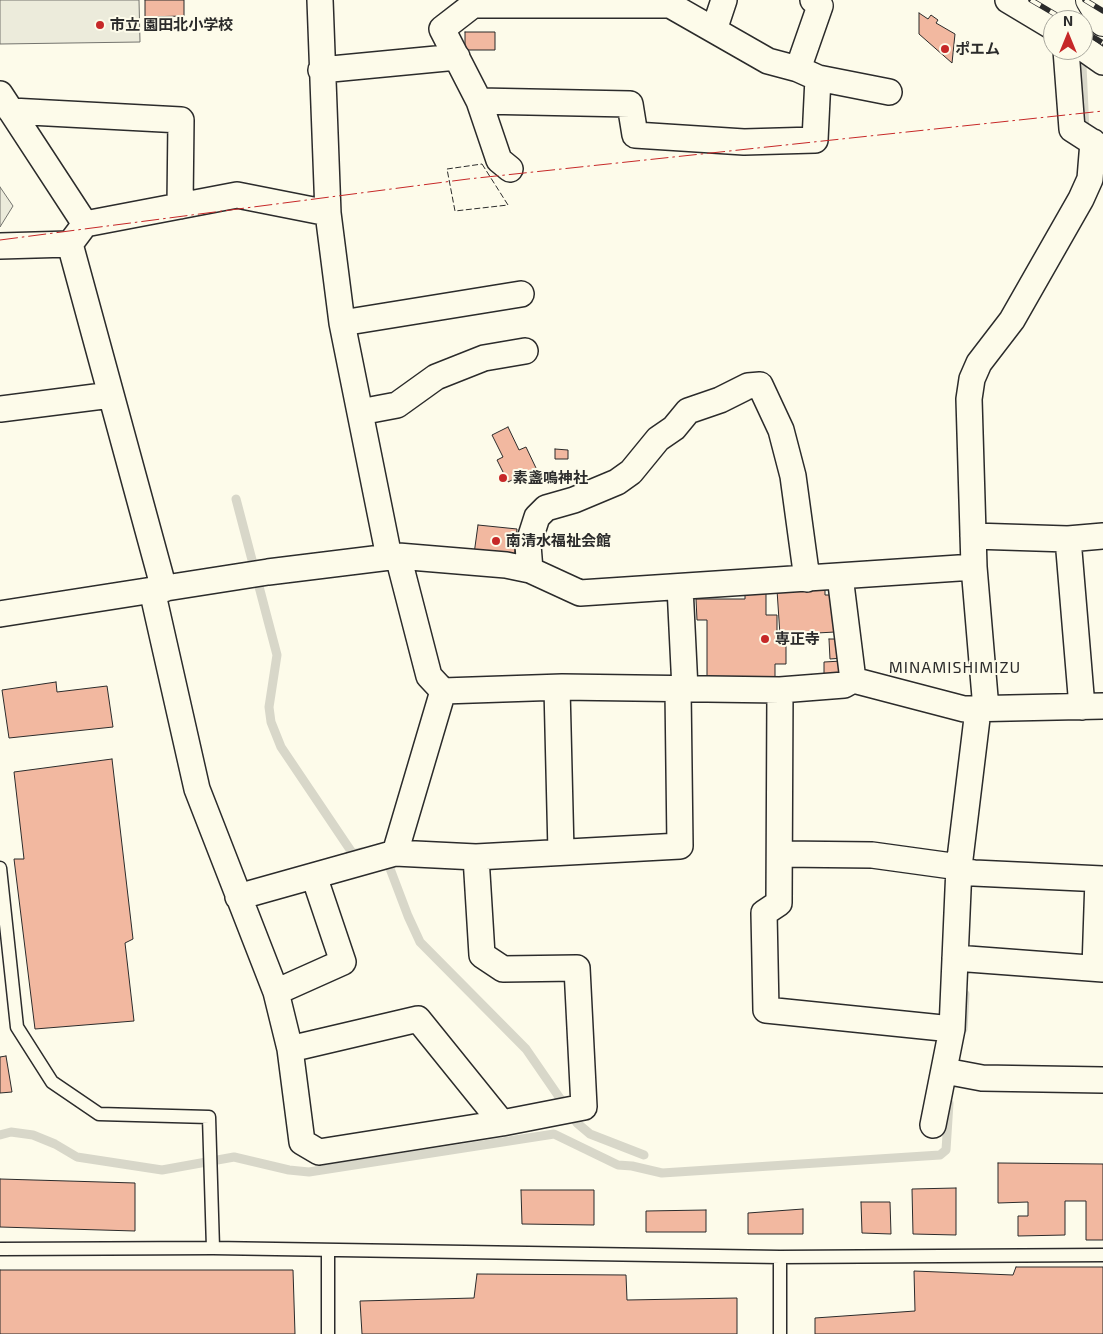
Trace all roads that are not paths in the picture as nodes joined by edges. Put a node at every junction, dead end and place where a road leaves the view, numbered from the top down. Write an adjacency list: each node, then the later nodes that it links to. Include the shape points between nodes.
1 (320, 0): 12 (street)
2 (724, 0): 9 (street)
3 (813, 0): 13 (street, via 820,6)
4 (1008, 0): 7 (street)
5 (1090, 0): 8 (main road)
6 (473, 2): 9 (street, via 670,5); 10 (street, via 442,29)
7 (1043, 21)
8 (1103, 22)
9 (714, 30): 13 (street, via 768,60)
10 (457, 57): 12 (street); 15 (street)
11 (1067, 60): 17 (street, via 1072,129)
12 (321, 70): 20 (street)
13 (808, 74): 14 (street); 15 (street, via 815,140 744,142 635,135 630,104)
14 (889, 92)
15 (480, 100): 18 (street, via 499,160)
16 (6, 103): 19 (street, via 181,120); 21 (street)
17 (1091, 142): 30 (street, via 1090,179 1081,199 1012,320 979,363 972,379 969,399)
18 (510, 169)
19 (180, 206): 20 (street, via 237,195); 21 (street)
20 (328, 213): 25 (street)
21 (84, 224): 22 (street)
22 (70, 244): 23 (street); 27 (street)
23 (0, 246)
24 (521, 294): 25 (street)
25 (342, 323): 29 (street)
26 (525, 351): 29 (street, via 484,358 436,377 397,405)
27 (111, 395): 28 (street); 39 (street)
28 (0, 409)
29 (360, 412): 33 (street)
30 (973, 536): 32 (street); 34 (street)
31 (1103, 536): 32 (street)
32 (1068, 539): 46 (street)
33 (394, 557): 35 (street); 39 (street, via 268,572); 45 (street, via 429,676)
34 (968, 568): 36 (street); 47 (street)
35 (530, 570): 37 (street, via 528,545 537,517 546,508 618,482 688,411 748,386 760,386 781,430 793,476); 38 (street, via 580,593)
36 (840, 576): 37 (street); 41 (street)
37 (807, 579): 38 (street)
38 (680, 587): 43 (street)
39 (158, 590): 40 (street); 56 (street, via 197,789)
40 (0, 614)
41 (853, 680): 44 (street, via 844,685); 47 (street)
42 (557, 688): 43 (street); 45 (street); 48 (street)
43 (681, 690): 44 (street); 48 (street, via 680,846)
44 (780, 690): 50 (street)
45 (443, 691): 49 (street)
46 (1092, 706): 47 (street)
47 (977, 717): 53 (street)
48 (561, 852): 51 (street)
49 (395, 853): 51 (street); 54 (street)
50 (781, 854): 53 (street, via 872,855); 60 (street, via 779,903 764,913 766,1010)
51 (476, 857): 64 (street, via 482,955 504,970 577,968 584,1107)
52 (0, 868): 66 (lane, via 17,1027 52,1082 99,1114 209,1117)
53 (966, 870): 55 (street); 57 (street)
54 (314, 876): 56 (street); 59 (street, via 343,962)
55 (1101, 879): 58 (street)
56 (238, 897): 59 (street)
57 (962, 959): 58 (street); 60 (street)
58 (1099, 968)
59 (276, 992): 61 (street)
60 (952, 1028): 62 (street)
61 (290, 1048): 64 (street, via 418,1019); 64 (street, via 302,1142 319,1152)
62 (953, 1072): 63 (street, via 982,1078); 65 (street)
63 (1103, 1080)
64 (502, 1123)
65 (933, 1125)
66 (213, 1248): 67 (lane); 68 (lane)
67 (0, 1249)
68 (328, 1251): 70 (lane); 71 (lane)
69 (1103, 1255): 70 (lane)
70 (780, 1257): 72 (lane)
71 (328, 1334)
72 (780, 1334)

